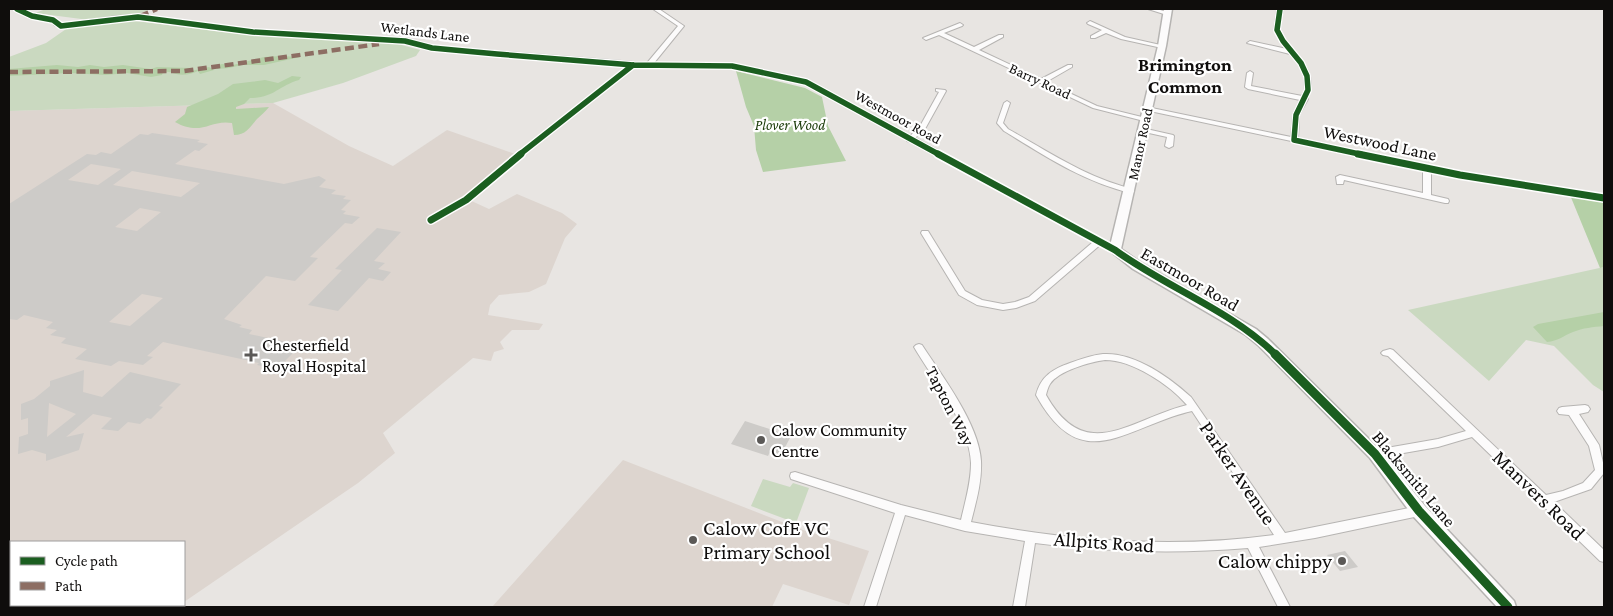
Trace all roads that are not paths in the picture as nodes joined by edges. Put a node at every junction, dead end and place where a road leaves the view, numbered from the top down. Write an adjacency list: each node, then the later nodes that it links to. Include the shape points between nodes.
1 (18, 9): 6 (street, via 53,20 61,26 123,17)
2 (656, 9): 18 (street, via 681,26)
3 (1151, 9): 5 (street)
4 (1280, 9): 17 (street, via 1277,30)
5 (1168, 11): 15 (street, Manor Road)
6 (138, 18): 18 (street, Wetlands Lane, via 253,32 406,40 432,48)
7 (1090, 23): 9 (street)
8 (960, 25): 10 (street)
9 (1105, 30): 12 (street); 15 (street, via 1130,40)
10 (939, 33): 13 (street); 16 (street, Barry Road)
11 (1001, 36): 16 (street)
12 (1093, 36)
13 (926, 38)
14 (1250, 43): 17 (street)
15 (1162, 46): 25 (street, Manor Road)
16 (973, 50): 21 (street, Barry Road)
17 (1291, 52): 23 (street, via 1307,76)
18 (650, 64): 27 (street, Westmoor Road, via 732,66 806,82)
19 (1070, 66): 21 (street)
20 (1250, 73): 23 (street, via 1248,87)
21 (1042, 82): 25 (street, Barry Road, via 1095,107)
22 (938, 90): 27 (street, via 943,91 922,128)
23 (1305, 99): 28 (street, via 1296,115)
24 (1007, 103): 33 (street, via 1000,123 1006,130 1090,180)
25 (1145, 114): 26 (street, Manor Road); 28 (street, Westwood Lane)
26 (1142, 130): 29 (street, via 1171,136); 33 (street, Manor Road)
27 (910, 140): 37 (street, Westmoor Road)
28 (1294, 140): 30 (street, Westwood Lane)
29 (1169, 146)
30 (1427, 168): 31 (street, Westwood Lane); 34 (street)
31 (1460, 175)
32 (1340, 182): 34 (street, via 1340,177)
33 (1130, 191): 38 (street, Manor Road)
34 (1426, 196): 35 (street)
35 (1446, 201)
36 (925, 234): 37 (street, via 962,294 980,303 1003,307 1032,299)
37 (1098, 242): 38 (street, Westmoor Road)
38 (1115, 250): 39 (street, Eastmoor Road)
39 (1251, 332): 45 (street, Blacksmith Lane)
40 (919, 347): 50 (street, Tapton Way, via 959,415 975,454 975,478)
41 (1386, 353): 44 (street, Manvers Road, via 1390,352)
42 (1194, 407): 42 (street, Parker Avenue, via 1187,397 1142,368 1110,357 1050,375 1041,395 1057,419 1081,436 1096,438 1117,434); 52 (street, Parker Avenue)
43 (1585, 410): 47 (street, via 1567,411 1594,444 1600,471 1587,486)
44 (1474, 432): 45 (street, via 1438,443); 47 (street, Manvers Road)
45 (1375, 454): 49 (street, Blacksmith Lane)
46 (795, 476): 48 (street, Allpits Road)
47 (1544, 500): 54 (street, Manvers Road)
48 (902, 509): 50 (street, Allpits Road); 55 (street)
49 (1419, 511): 52 (street, Allpits Road); 58 (street, Blacksmith Lane)
50 (965, 526): 51 (street, Allpits Road)
51 (1031, 536): 53 (street, Allpits Road, via 1084,543 1181,547); 56 (street)
52 (1282, 538): 53 (street, Allpits Road)
53 (1251, 543): 57 (street)
54 (1604, 557)
55 (870, 607)
56 (1019, 607)
57 (1284, 607)
58 (1508, 607)

